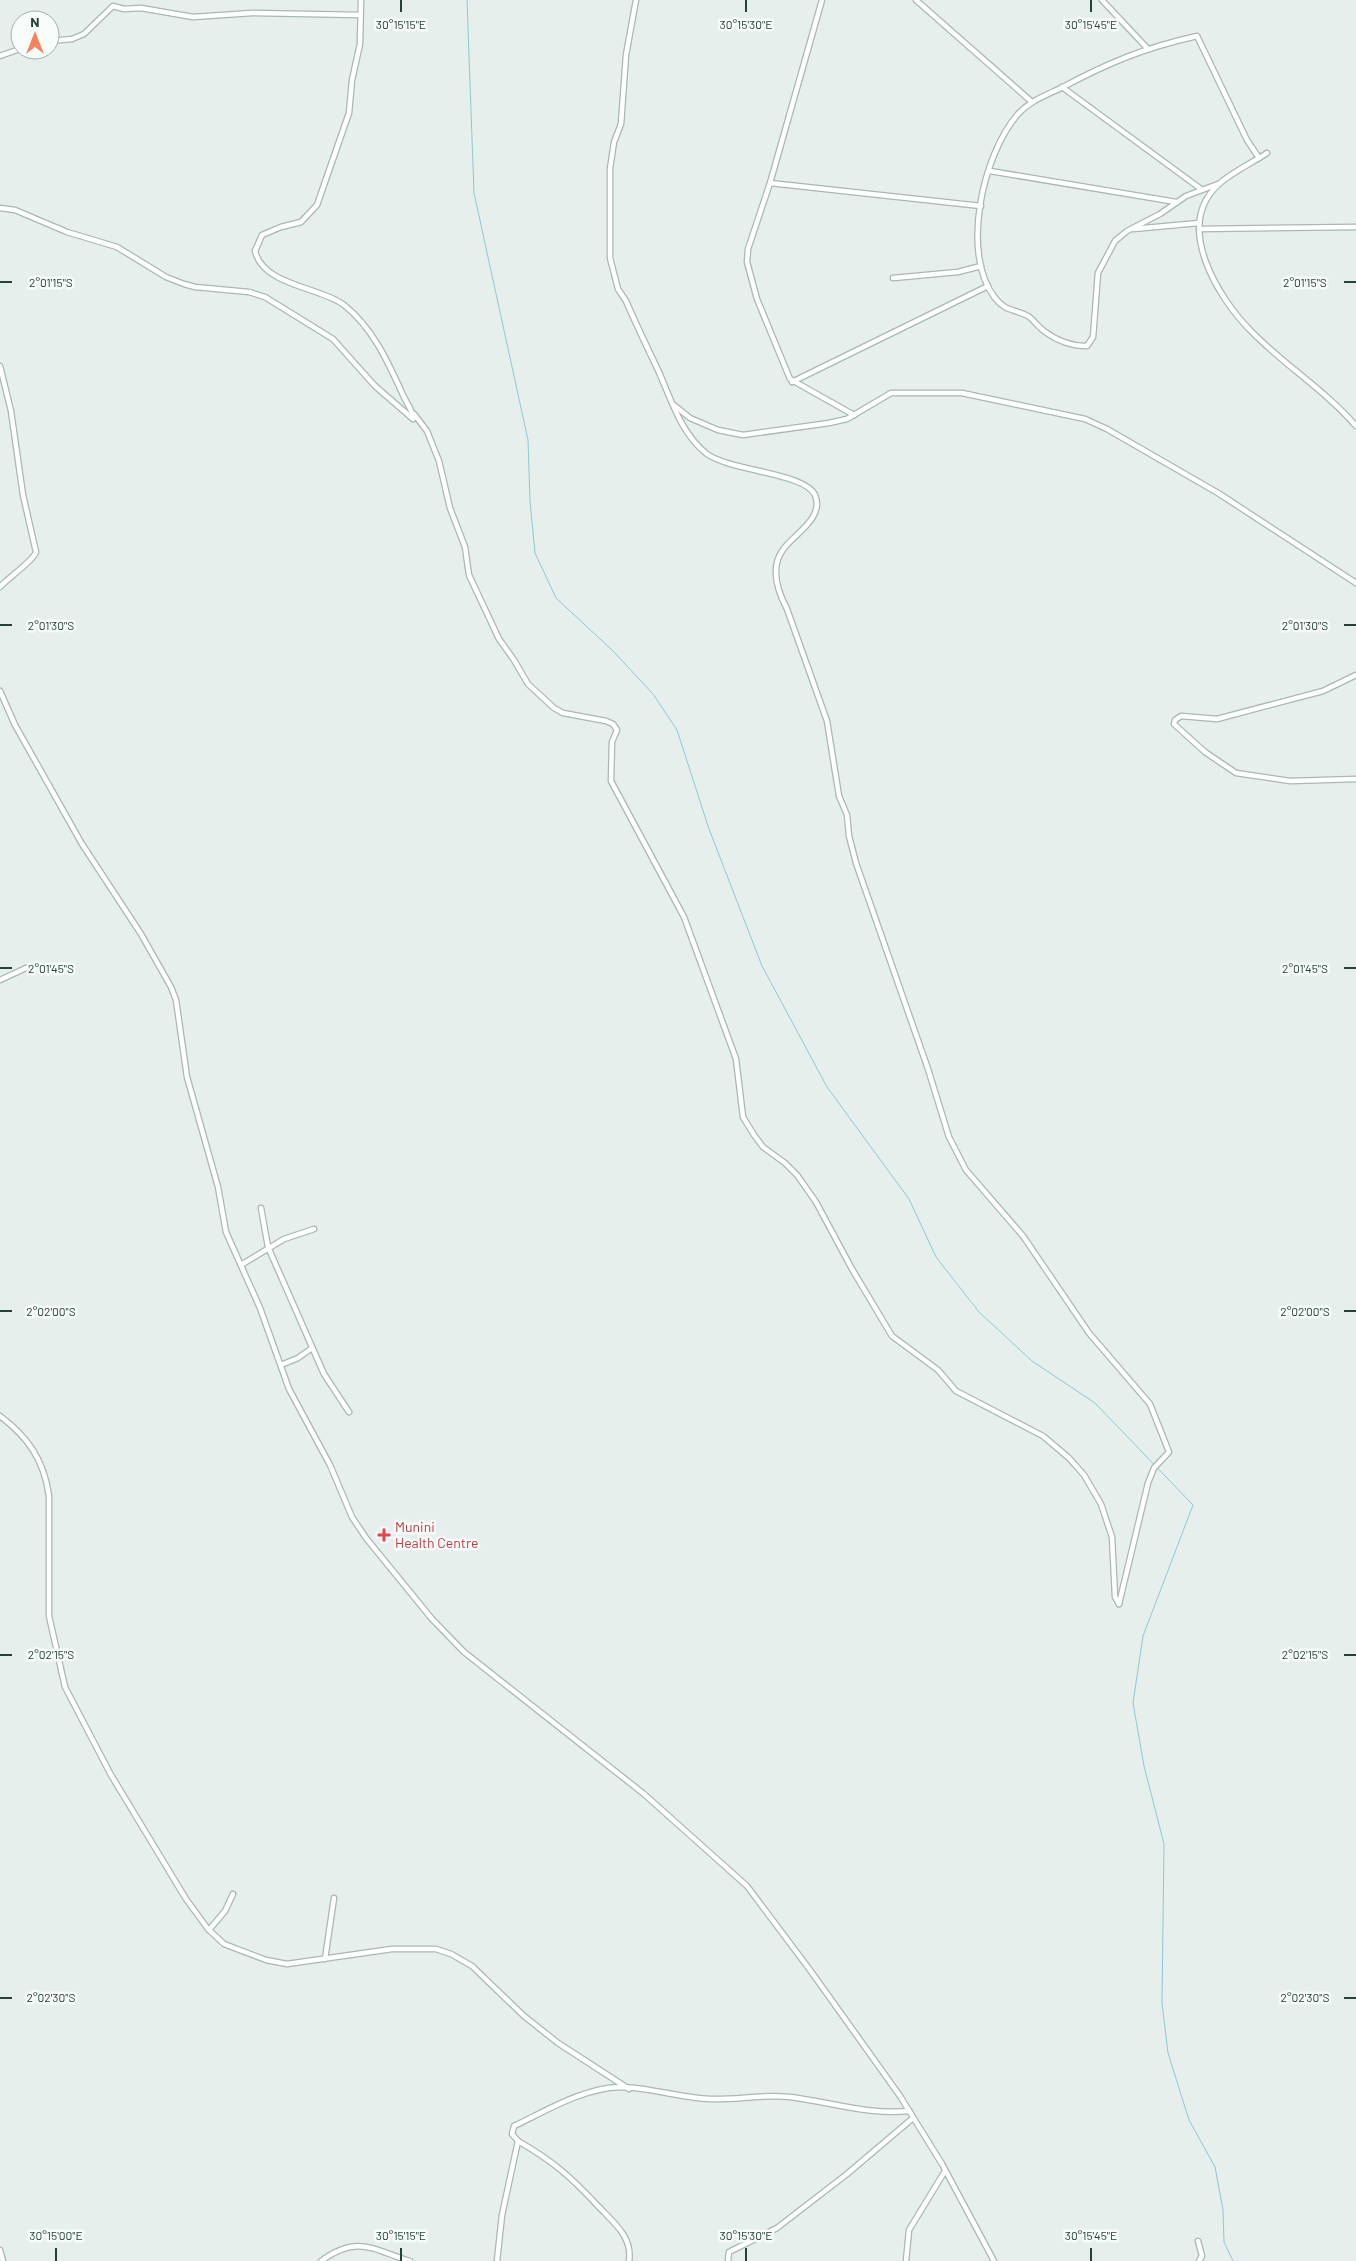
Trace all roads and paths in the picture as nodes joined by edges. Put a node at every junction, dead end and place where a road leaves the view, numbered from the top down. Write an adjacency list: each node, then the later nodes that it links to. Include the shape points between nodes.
1 (361, 0): 6 (street)
2 (636, 0): 29 (street, via 626,55 621,124 614,142 610,170 610,258 618,289)
3 (822, 0): 14 (street)
4 (916, 0): 10 (street)
5 (1102, 0): 8 (street)
6 (360, 15): 7 (street, via 252,13 193,17 113,6 84,34); 31 (street, via 360,44 349,113 317,205 301,222 262,235 255,251 268,270 298,287 342,304 358,318 383,352)
7 (60, 40)
8 (1147, 48): 9 (street); 12 (street, via 1197,36 1247,140)
9 (1062, 87): 10 (street); 16 (street)
10 (1032, 102): 13 (street, via 1006,132)
11 (1267, 153): 12 (street)
12 (1259, 158): 15 (street)
13 (990, 171): 17 (street); 18 (street)
14 (770, 183): 18 (street); 28 (street, via 748,249 748,268)
15 (1218, 184): 16 (street); 20 (street, via 1206,201)
16 (1201, 189): 17 (street)
17 (1176, 202): 22 (street)
18 (981, 206): 24 (street, via 978,250)
19 (0, 208): 31 (street, via 15,210 60,230 117,248 184,284 265,297 333,339 376,386)
20 (1199, 223): 22 (street); 23 (street)
21 (1356, 227): 23 (street)
22 (1130, 229): 26 (street, via 1112,246 1098,273 1093,337 1086,346 1069,344 1045,332 1028,316 1009,310 996,299)
23 (1199, 229): 32 (street, via 1201,249 1209,269 1244,323)
24 (981, 266): 25 (street, via 958,272); 26 (street)
25 (893, 278)
26 (988, 286): 28 (street)
27 (0, 366): 34 (street, via 36,552 32,560 16,570)
28 (792, 382): 30 (street)
29 (673, 404): 30 (street, via 690,418 731,434 829,423); 31 (street, via 694,442 720,462 774,474 805,486 816,496 809,523 782,551 776,576 779,594 827,721 839,796 847,815 856,863 949,1137 966,1170 1023,1236 1089,1333 1150,1404 1169,1452 1154,1468 1148,1484 1119,1604 1115,1597 1108,1520 1081,1470 1043,1436 956,1390 938,1370 892,1336 816,1202 797,1175 763,1147 743,1117 736,1060 684,917 611,781 612,742 617,730 606,720 563,713 528,684 482,605 450,508 442,470 427,431 414,414)
30 (854, 415): 33 (street, via 891,393 962,393 1084,419 1210,488)
31 (413, 419)
32 (1356, 426)
33 (1356, 583)
34 (0, 587)
35 (1356, 675): 37 (street, via 1323,691 1283,702 1217,719 1181,716 1174,724 1205,752 1236,773 1290,781)
36 (0, 691): 43 (street, via 15,725 82,844 141,934 171,987 176,1000 187,1077 216,1178 220,1210)
37 (1356, 779)
38 (26, 968): 39 (street)
39 (0, 980)
40 (261, 1208): 42 (street)
41 (314, 1229): 42 (street)
42 (268, 1247): 43 (street); 44 (street)
43 (241, 1265): 45 (street)
44 (312, 1348): 45 (street); 46 (street, via 324,1374)
45 (281, 1365): 53 (street, via 289,1389 330,1465 352,1516 432,1619 464,1652 644,1794 746,1886)
46 (349, 1412)
47 (0, 1416): 50 (street, via 26,1438 40,1458 46,1478 49,1496 49,1616 65,1687 115,1783 186,1899)
48 (233, 1894): 50 (street, via 225,1911)
49 (334, 1898): 51 (street)
50 (209, 1930): 51 (street, via 224,1944 266,1960 287,1964)
51 (325, 1958): 52 (street, via 415,1948 451,1954 472,1966 524,2016 558,2043)
52 (629, 2089): 53 (street, via 708,2099 788,2097 847,2109 891,2113); 55 (street, via 604,2090 564,2103 514,2126 512,2134)
53 (910, 2111): 54 (street)
54 (913, 2118): 56 (street); 64 (street, via 777,2228 729,2252)
55 (518, 2141): 62 (street, via 502,2215); 63 (street, via 565,2171 616,2223 626,2238)
56 (945, 2171): 65 (street, via 909,2230); 66 (street)
57 (1198, 2241): 67 (street, via 1202,2256)
58 (0, 2250): 59 (street)
59 (3, 2261)
60 (321, 2261): 61 (street, via 347,2247 360,2245)
61 (410, 2261)
62 (497, 2261)
63 (629, 2261)
64 (728, 2261)
65 (906, 2261)
66 (994, 2261)
67 (1199, 2261)

